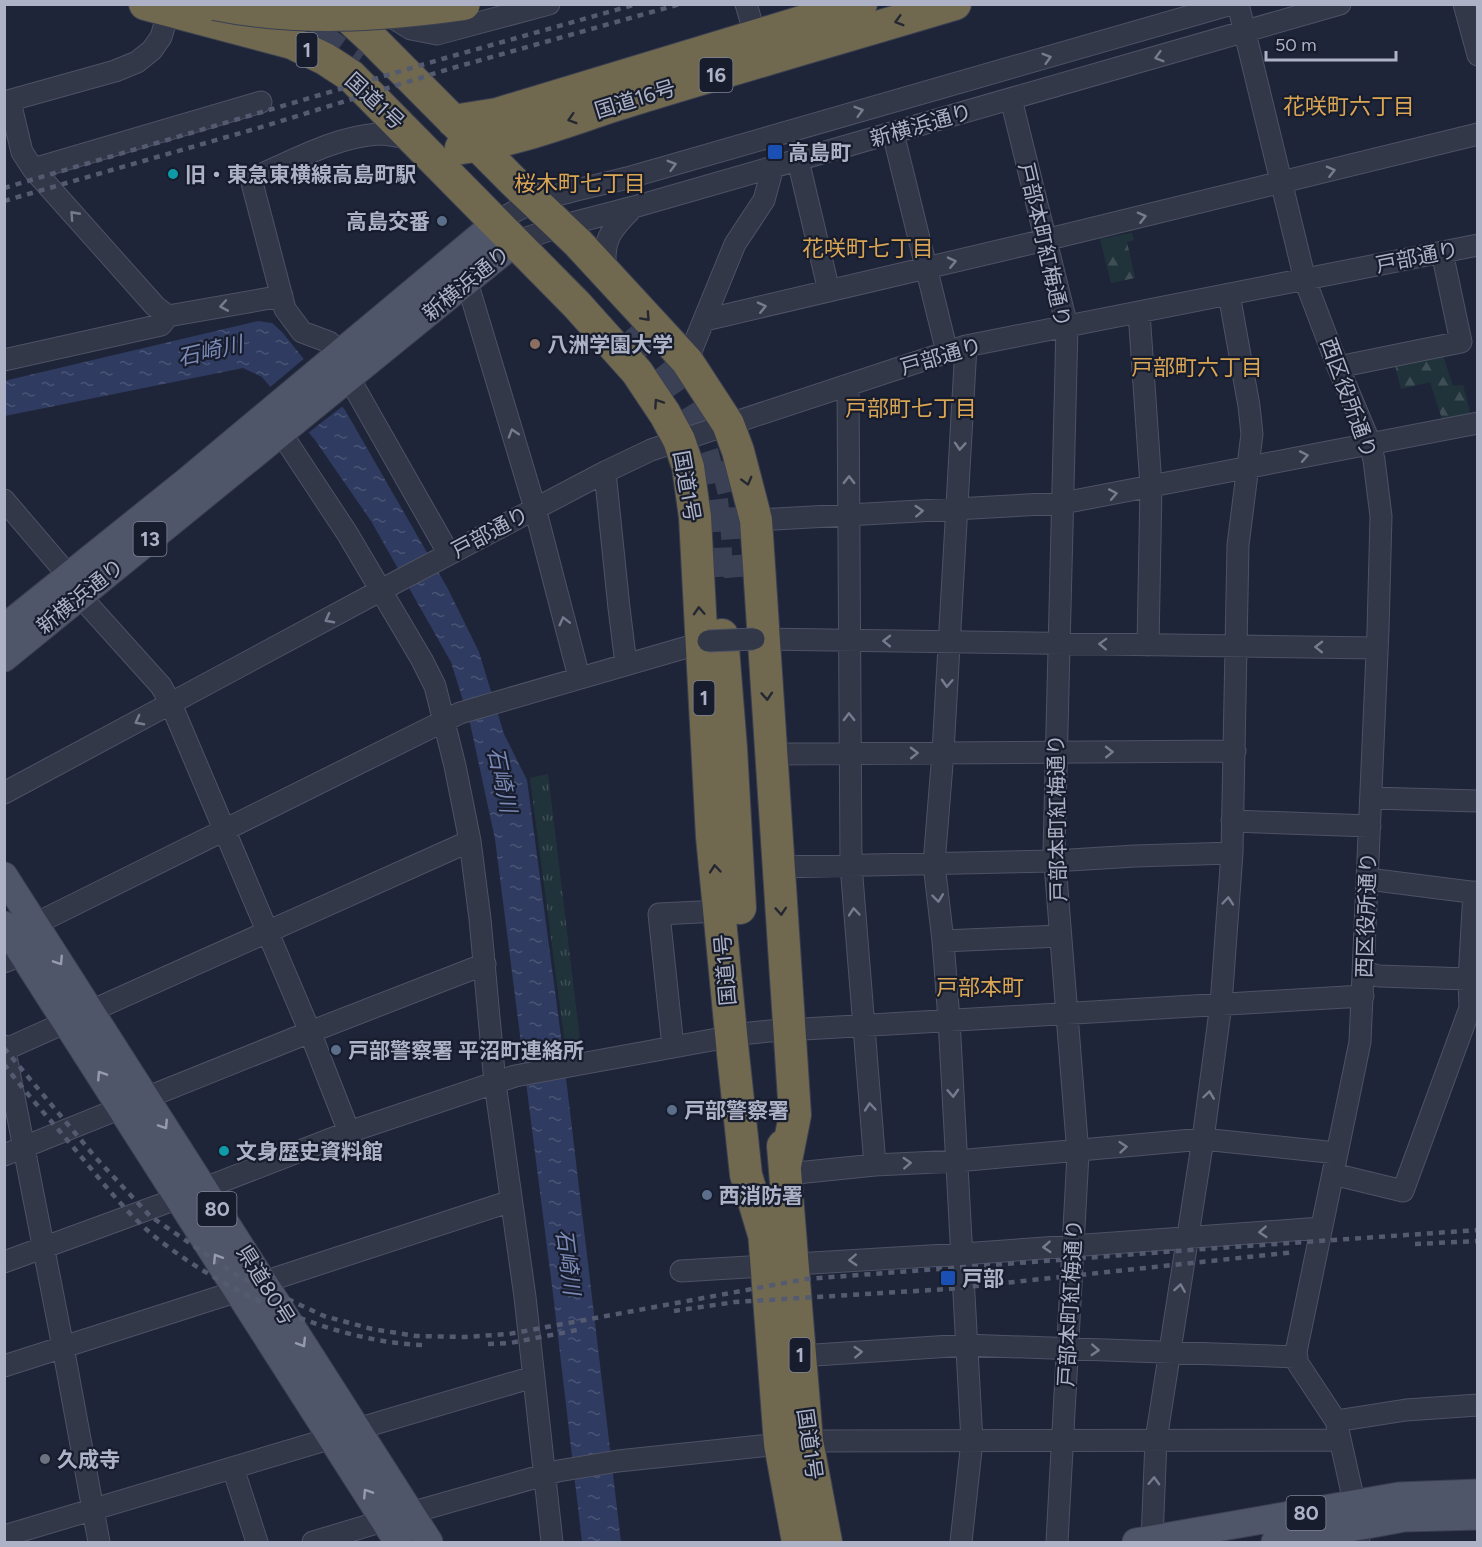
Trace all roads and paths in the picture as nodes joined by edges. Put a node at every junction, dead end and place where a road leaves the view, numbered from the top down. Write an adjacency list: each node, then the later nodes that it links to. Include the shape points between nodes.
1 (215, 4): 3 (highway, bridge, via 337,16)
2 (382, 4): 4 (street, via 390,16 411,29 437,34)
3 (464, 4)
4 (549, 4)
5 (746, 4): 17 (street)
6 (861, 4): 17 (highway, 国道16号 / 16)
7 (956, 4): 28 (highway, 国道16号 / 16, one-way to 28)
8 (1174, 4): 15 (street)
9 (1238, 4): 16 (street, 西区役所通り)
10 (1340, 4): 16 (street, 新横浜通り)
11 (1464, 4): 19 (street)
12 (165, 6): 21 (street, via 160,37 137,62); 27 (highway, 国道1号 / 1, via 292,44 325,59 351,76)
13 (337, 6): 23 (highway, via 381,29 458,102 478,111); 24 (highway, 国道1号 / 1)
14 (1220, 6): 15 (street, 新横浜通り); 18 (street)
15 (1137, 32): 33 (street, 新横浜通り, one-way to 15)
16 (1245, 32): 18 (street, 新横浜通り); 32 (street, 西区役所通り)
17 (755, 35): 23 (highway, 国道16号 / 16)
18 (1215, 40): 20 (street, 新横浜通り, one-way to 20)
19 (1478, 55)
20 (1011, 99): 25 (street, 新横浜通り); 37 (street, 戸部本町紅梅通り)
21 (7, 102): 31 (street, via 22,152)
22 (261, 102): 31 (street)
23 (513, 109): 24 (highway, 国道16号 / 16)
24 (453, 121): 28 (highway, 国道1号 / 1)
25 (893, 133): 29 (street, 新横浜通り); 40 (street)
26 (1478, 134): 32 (street, one-way to 26)
27 (416, 140): 28 (highway, 国道16号 / 16, via 458,148); 36 (highway, 国道1号 / 1); 46 (street, via 378,134 356,138 251,178)
28 (478, 146): 33 (highway, 国道1号 / 1)
29 (798, 160): 30 (street, 新横浜通り); 44 (street)
30 (773, 167): 34 (street, 新横浜通り); 49 (street, via 764,200 735,243)
31 (33, 169): 48 (street, one-way to 31)
32 (1282, 183): 37 (street, one-way to 32); 42 (street, 西区役所通り)
33 (534, 202): 35 (highway, 国道1号 / 1); 36 (street, 新横浜通り, via 506,215)
34 (634, 207): 35 (street, 新横浜通り); 41 (street, via 617,224 604,247)
35 (561, 226): 36 (street, 新横浜通り); 41 (highway, 国道1号 / 1)
36 (506, 232): 43 (main road, 新横浜通り / 13); 55 (main road, 新横浜通り / 13); 60 (highway, 国道1号 / 1, one-way to 36, via 637,372)
37 (1045, 240): 40 (street, one-way to 37); 50 (street, 戸部本町紅梅通り)
38 (1478, 245): 39 (street, 戸部通り)
39 (1442, 252): 42 (street, 戸部通り); 54 (street, via 1461,342)
40 (926, 268): 44 (street); 51 (street)
41 (607, 275): 53 (highway, 国道1号 / 1, one-way to 53)
42 (1305, 280): 45 (street, 戸部通り); 54 (street, 西区役所通り)
43 (467, 282): 55 (main road, 新横浜通り / 13); 67 (street, one-way to 43)
44 (829, 291): 49 (street, one-way to 44)
45 (1229, 294): 47 (street, 戸部通り); 62 (street, via 1250,410)
46 (282, 296): 48 (street, one-way to 48); 55 (street, via 285,309 302,332 329,342)
47 (1139, 312): 50 (street, 戸部通り); 64 (street)
48 (168, 316): 52 (street, via 161,325)
49 (705, 320): 53 (street)
50 (1067, 326): 51 (street, 戸部通り); 66 (street, 戸部本町紅梅通り)
51 (957, 349): 56 (street, 戸部通り); 68 (street, one-way to 68)
52 (4, 360)
53 (687, 361): 59 (highway, 国道1号 / 1)
54 (1338, 367): 61 (street, 西区役所通り)
55 (337, 372): 57 (main road, 13); 71 (street)
56 (848, 385): 59 (street, 戸部通り); 69 (street, one-way to 56)
57 (285, 419): 73 (main road, 新横浜通り / 13); 74 (street)
58 (1478, 423): 61 (street)
59 (728, 424): 60 (street, 戸部通り); 70 (highway, 国道1号 / 1, one-way to 70)
60 (678, 440): 63 (street, 戸部通り); 78 (highway, 国道1号 / 1, one-way to 60, via 695,517 688,467)
61 (1370, 443): 62 (street, one-way to 61); 83 (street, 西区役所通り, via 1381,516)
62 (1248, 466): 64 (street); 82 (street, via 1238,545)
63 (605, 472): 67 (street, 戸部通り); 85 (street)
64 (1151, 486): 66 (street, one-way to 64); 81 (street)
65 (4, 500): 73 (street)
66 (1063, 503): 68 (street); 80 (street, 戸部本町紅梅通り)
67 (535, 508): 71 (street, 戸部通り); 86 (street, one-way to 67)
68 (956, 509): 69 (street, one-way to 68); 79 (street)
69 (849, 514): 70 (street); 77 (street)
70 (756, 520): 76 (highway, 国道1号 / 1)
71 (442, 558): 74 (street, 戸部通り)
72 (728, 577): 125 (highway, 国道1号 / 1, via 757,855)
73 (74, 586): 75 (main road, 新横浜通り / 13); 84 (main road, 新横浜通り / 13); 87 (street, via 161,686)
74 (380, 591): 87 (street, 戸部通り, one-way to 87); 88 (street, via 423,660)
75 (4, 628)
76 (758, 639): 77 (street); 78 (street, bridge); 92 (highway, 国道1号 / 1, one-way to 92)
77 (849, 641): 79 (street, one-way to 77); 93 (street, one-way to 77)
78 (704, 643): 85 (street); 109 (highway, 国道1号 / 1, one-way to 78)
79 (949, 643): 80 (street); 90 (street, one-way to 90)
80 (1059, 643): 81 (street, one-way to 80); 91 (street, 戸部本町紅梅通り)
81 (1148, 645): 82 (street)
82 (1235, 646): 83 (street, one-way to 82); 89 (street)
83 (1377, 648): 95 (street, 西区役所通り)
84 (4, 658)
85 (626, 664): 86 (street)
86 (579, 677): 88 (street, via 465,711)
87 (171, 704): 94 (street, 戸部通り, one-way to 94); 99 (street)
88 (444, 721): 99 (street); 100 (street)
89 (1235, 751): 91 (street, one-way to 89); 97 (street)
90 (943, 752): 91 (street); 93 (street, one-way to 90); 103 (street)
91 (1055, 752): 102 (street, 戸部本町紅梅通り)
92 (771, 754): 93 (street); 105 (highway, 国道1号 / 1)
93 (850, 754): 104 (street)
94 (4, 793)
95 (1371, 798): 96 (street); 98 (street, 西区役所通り)
96 (1478, 801)
97 (1232, 821): 98 (street); 101 (street)
98 (1370, 826): 107 (street, 西区役所通り)
99 (225, 830): 110 (street); 112 (street)
100 (470, 841): 110 (street); 114 (street)
101 (1232, 853): 102 (street); 118 (street, one-way to 101)
102 (1054, 861): 103 (street); 111 (street, 戸部本町紅梅通り)
103 (934, 864): 104 (street); 113 (street, one-way to 113)
104 (850, 866): 105 (street); 123 (street, one-way to 104)
105 (778, 867): 125 (highway, 国道1号 / 1, one-way to 125)
106 (4, 876): 112 (main road, 県道80号 / 80)
107 (1368, 879): 108 (street); 115 (street, 西区役所通り)
108 (1476, 893): 116 (street)
109 (719, 911): 125 (highway, 国道1号 / 1); 126 (street, via 659,914)
110 (267, 932): 119 (street); 124 (street)
111 (1060, 936): 113 (street); 120 (street, 戸部本町紅梅通り)
112 (16, 940): 119 (main road, 県道80号 / 80, one-way to 119); 122 (main road, 県道80号 / 80)
113 (943, 941): 121 (street)
114 (485, 964): 124 (street); 128 (street)
115 (1364, 972): 116 (street); 117 (street, 西区役所通り)
116 (1469, 979): 137 (street, via 1470,1008 1403,1191)
117 (1363, 996): 118 (street); 137 (street, 西区役所通り, via 1360,1042)
118 (1221, 1004): 120 (street); 132 (street, one-way to 118)
119 (91, 1011): 122 (street); 129 (main road, 県道80号 / 80)
120 (1067, 1013): 121 (street); 134 (street, 戸部本町紅梅通り)
121 (949, 1020): 123 (street); 136 (street, one-way to 136)
122 (67, 1022): 127 (street); 130 (main road, 県道80号 / 80, one-way to 122)
123 (864, 1025): 125 (street); 138 (street, one-way to 123)
124 (310, 1032): 129 (street); 131 (street)
125 (760, 1033): 126 (street); 139 (highway, 国道1号 / 1); 148 (highway, 国道1号 / 1, via 746,1175)
126 (672, 1047): 128 (street)
127 (5, 1048): 133 (street)
128 (505, 1079): 131 (street); 142 (street)
129 (147, 1098): 130 (street); 140 (main road, 県道80号 / 80, one-way to 140)
130 (122, 1109): 133 (street); 141 (main road, 県道80号 / 80)
131 (349, 1132): 140 (street)
132 (1203, 1139): 134 (street, one-way to 132); 137 (street); 144 (street)
133 (25, 1147): 135 (street); 146 (street)
134 (1078, 1151): 136 (street); 145 (street, 戸部本町紅梅通り)
135 (4, 1155)
136 (957, 1161): 138 (street, one-way to 136); 147 (street)
137 (1335, 1164): 143 (street, 西区役所通り)
138 (875, 1165): 139 (street)
139 (786, 1170): 148 (highway, 国道1号 / 1)
140 (204, 1188): 141 (street); 151 (main road, 県道80号 / 80)
141 (179, 1198): 146 (street); 152 (main road, 県道80号 / 80, one-way to 141)
142 (511, 1201): 151 (street); 160 (street)
143 (1321, 1228): 144 (street, one-way to 144); 158 (street, 西区役所通り)
144 (1188, 1237): 145 (street); 156 (street, one-way to 144)
145 (1073, 1245): 147 (street, one-way to 147); 155 (street, 戸部本町紅梅通り)
146 (44, 1248): 149 (street); 154 (street)
147 (962, 1254): 148 (street, one-way to 148); 153 (street)
148 (775, 1256): 150 (street); 157 (highway, 国道1号 / 1); 168 (highway, 国道1号 / 1)
149 (4, 1262)
150 (681, 1271)
151 (264, 1282): 162 (main road, 県道80号 / 80, one-way to 162)
152 (238, 1291): 154 (street); 164 (main road, 県道80号 / 80)
153 (966, 1345): 155 (street); 157 (street, one-way to 153); 167 (street)
154 (63, 1347): 159 (street); 172 (street)
155 (1068, 1348): 156 (street, one-way to 156); 165 (street, 戸部本町紅梅通り)
156 (1170, 1353): 158 (street); 166 (street)
157 (800, 1356): 168 (highway, 国道1号 / 1)
158 (1297, 1357): 163 (street)
159 (4, 1366)
160 (534, 1377): 162 (street); 170 (street)
161 (1478, 1405): 163 (street, via 1406,1410)
162 (357, 1430): 173 (main road, 県道80号 / 80)
163 (1338, 1431): 166 (street); 175 (street)
164 (332, 1438): 169 (street); 176 (main road, 県道80号 / 80, one-way to 164)
165 (1063, 1440): 166 (street); 167 (street); 187 (street, 戸部本町紅梅通り)
166 (1156, 1440): 178 (street, one-way to 166)
167 (972, 1441): 168 (street); 186 (street)
168 (793, 1442): 170 (street, via 618,1461); 184 (highway, 国道1号 / 1); 185 (highway, 国道1号 / 1)
169 (233, 1468): 172 (street); 180 (street)
170 (544, 1475): 173 (street); 183 (street)
171 (1478, 1493): 175 (main road, 80, via 1399,1496)
172 (93, 1509): 177 (street); 179 (street)
173 (410, 1513): 176 (street); 182 (main road, 県道80号 / 80)
174 (1478, 1516): 175 (main road, 80)
175 (1356, 1524): 178 (main road, 80); 188 (main road, 80)
176 (391, 1531): 181 (street)
177 (4, 1536)
178 (1144, 1541)
179 (99, 1542)
180 (257, 1542)
181 (313, 1542)
182 (429, 1542)
183 (552, 1542)
184 (798, 1542)
185 (826, 1542)
186 (961, 1542)
187 (1057, 1542)
188 (1275, 1542)

